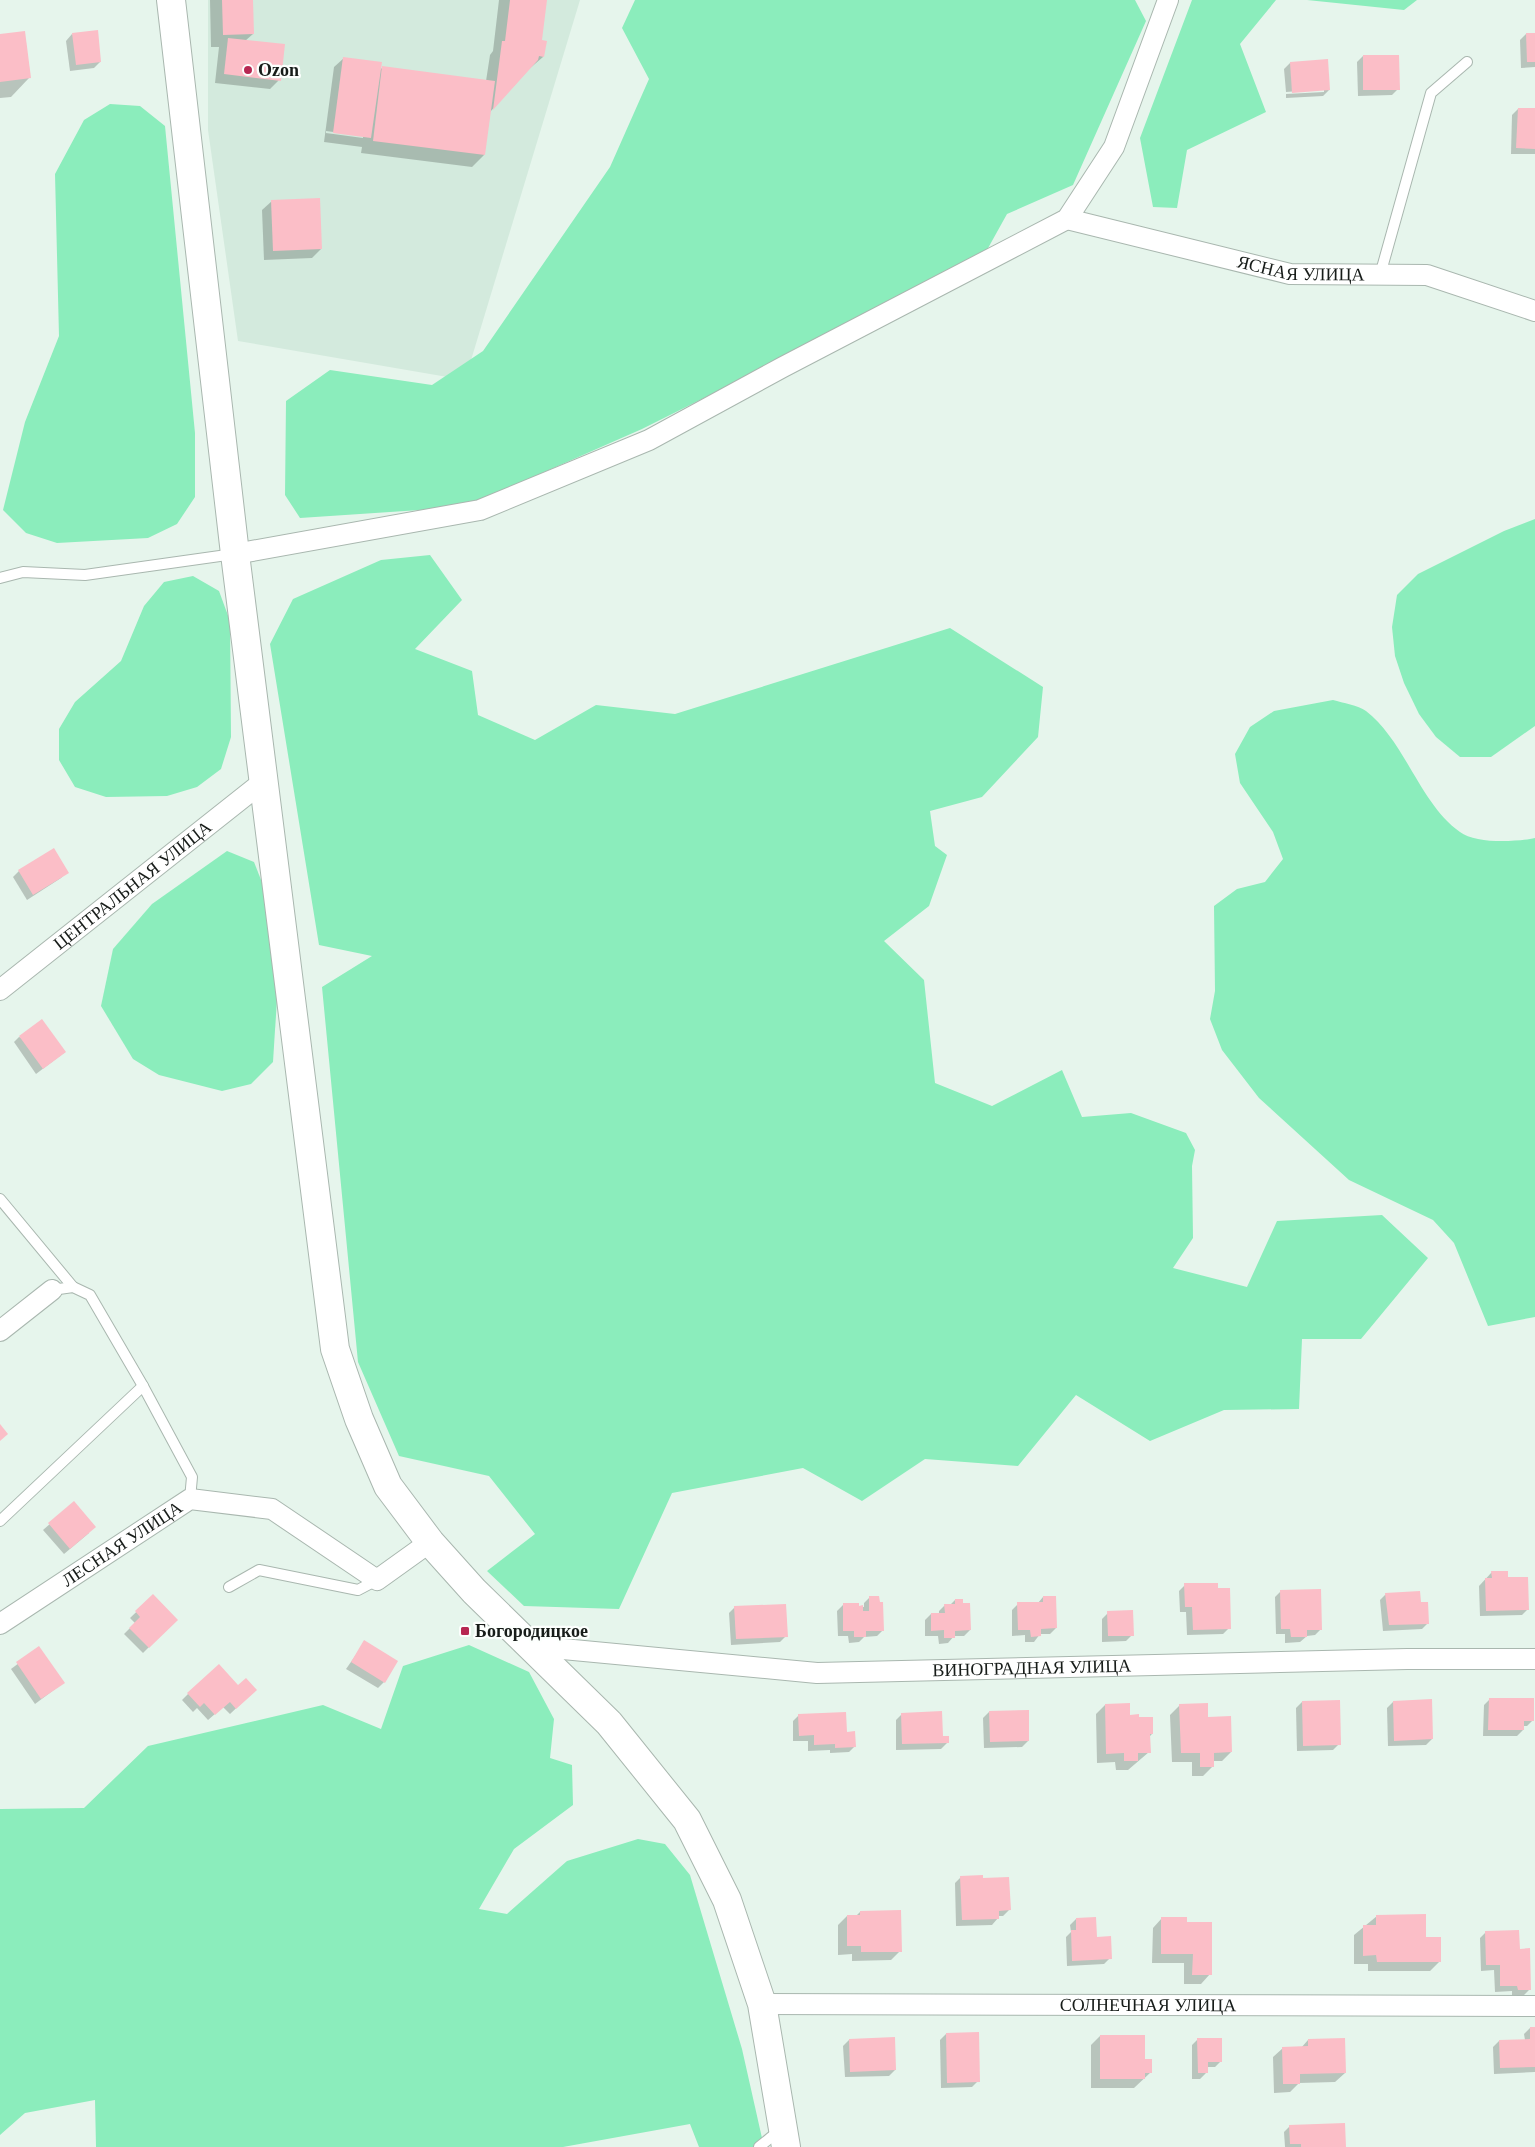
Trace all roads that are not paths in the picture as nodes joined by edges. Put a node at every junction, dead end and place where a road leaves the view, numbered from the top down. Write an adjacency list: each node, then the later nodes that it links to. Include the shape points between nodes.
1 (171, 0): 7 (street)
2 (1168, 0): 4 (street, via 1114,147)
3 (1467, 62): 5 (lane, via 1431,93)
4 (1067, 219): 5 (street, ЯСНАЯ УЛИЦА, via 1290,274); 7 (street, via 783,366 649,440 480,510)
5 (1380, 275): 6 (street, ЯСНАЯ УЛИЦА, via 1427,275)
6 (1535, 311)
7 (235, 554): 8 (lane, via 85,575 23,572); 9 (street)
8 (0, 578)
9 (264, 781): 10 (street, ЦЕНТРАЛЬНАЯ УЛИЦА); 18 (street, via 335,1349 359,1419 388,1486)
10 (0, 990)
11 (0, 1199): 12 (lane)
12 (73, 1287): 13 (lane); 15 (lane, via 90,1295)
13 (52, 1290): 14 (street)
14 (0, 1331)
15 (143, 1386): 16 (lane, via 192,1477); 17 (lane)
16 (190, 1499): 19 (street, ЛЕСНАЯ УЛИЦА, via 272,1509); 21 (street, ЛЕСНАЯ УЛИЦА)
17 (0, 1521)
18 (430, 1542): 19 (street); 22 (street, via 474,1591)
19 (377, 1580): 20 (lane, via 358,1590 259,1570)
20 (229, 1587)
21 (0, 1624)
22 (531, 1646): 23 (street, ВИНОГРАДНАЯ УЛИЦА, via 818,1672); 24 (street, via 609,1724 687,1820 727,1900)
23 (1535, 1659)
24 (762, 2004): 25 (street, СОЛНЕЧНАЯ УЛИЦА); 26 (street)
25 (1535, 2006)
26 (785, 2137): 27 (lane)
27 (760, 2147)

